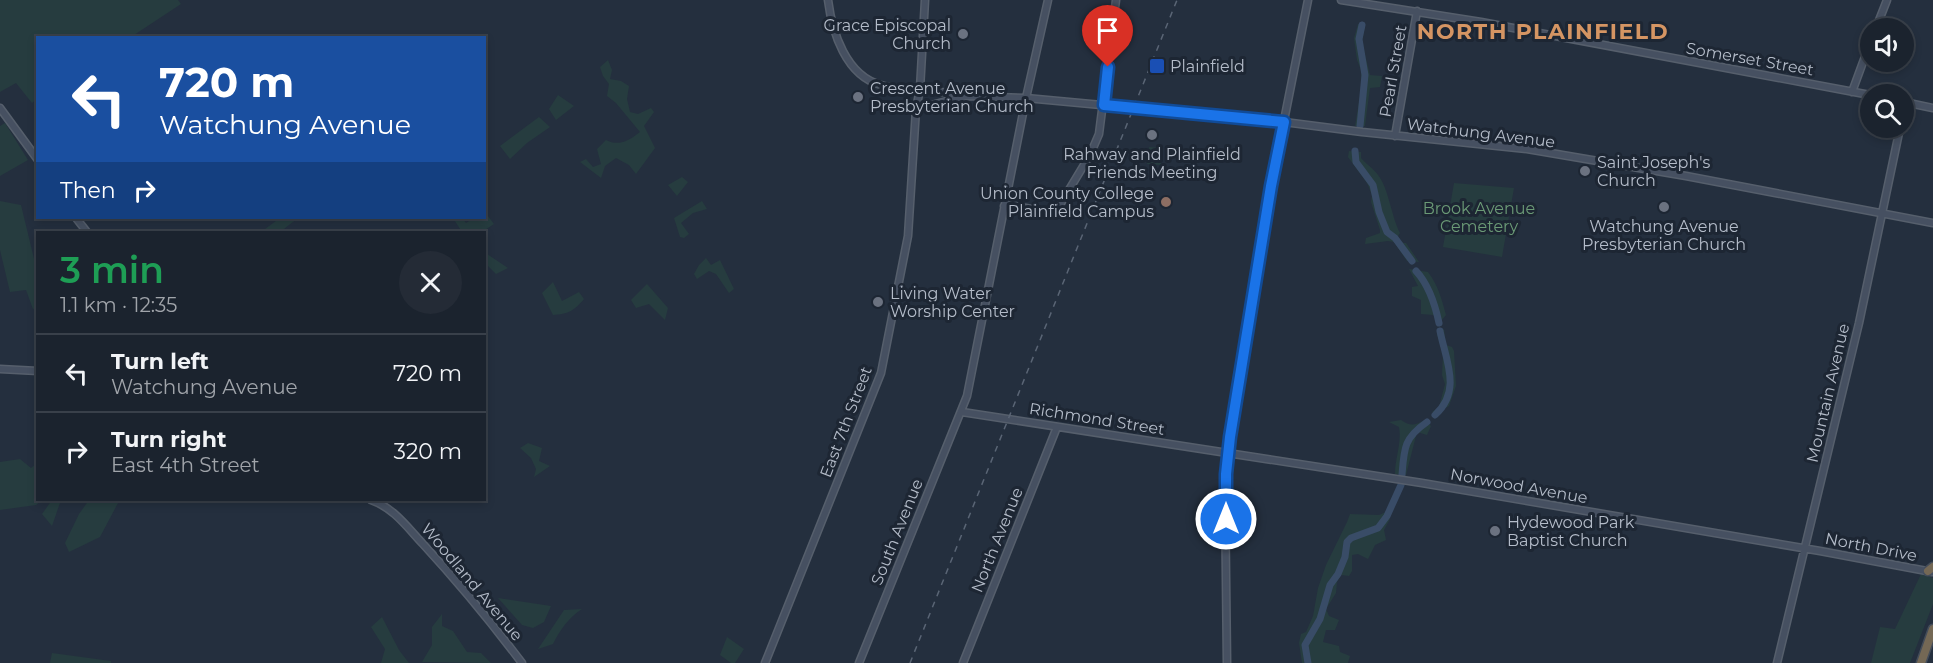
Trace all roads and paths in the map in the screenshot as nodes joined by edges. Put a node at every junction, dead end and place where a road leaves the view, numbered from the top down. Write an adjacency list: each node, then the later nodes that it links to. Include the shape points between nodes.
1 (828, 0): 11 (street, via 837,36 854,67 879,85)
2 (925, 0): 11 (street, East 7th Street)
3 (1048, 0): 15 (street, South Avenue)
4 (1116, 0): 16 (street)
5 (1308, 0): 21 (street)
6 (1341, 0): 8 (street, Somerset Street)
7 (1887, 0): 9 (street)
8 (1417, 11): 12 (street, Somerset Street); 22 (street, Pearl Street)
9 (1880, 18)
10 (1860, 71): 12 (street)
11 (920, 89): 13 (street); 20 (street, East 7th Street)
12 (1852, 92): 14 (street, Somerset Street)
13 (950, 93)
14 (1860, 93)
15 (1026, 98): 16 (street, Watchung Avenue); 20 (street, Watchung Avenue, via 966,96); 27 (street, South Avenue)
16 (1104, 105): 21 (street, Watchung Avenue); 26 (street, via 1095,145)
17 (1914, 105): 19 (street)
18 (0, 108): 24 (street)
19 (1933, 108)
20 (916, 109): 43 (street, East 7th Street, via 908,236 881,373)
21 (1284, 122): 22 (street, Watchung Avenue); 36 (street)
22 (1395, 136): 28 (street, Watchung Avenue, via 1527,149)
23 (1898, 138): 28 (street, Mountain Avenue)
24 (36, 157)
25 (1055, 197): 26 (street)
26 (1065, 199): 27 (street, via 1055,213)
27 (1004, 207): 34 (street, South Avenue)
28 (1882, 213): 30 (street, Watchung Avenue); 38 (street, Mountain Avenue)
29 (77, 219): 31 (street)
30 (1933, 223)
31 (86, 231)
32 (0, 369): 33 (street)
33 (36, 371)
34 (962, 412): 35 (street, Richmond Street); 44 (street, South Avenue)
35 (1057, 427): 36 (street, Richmond Street); 45 (street, North Avenue)
36 (1228, 453): 38 (street, Norwood Avenue); 46 (street)
37 (373, 501): 42 (street, Woodland Avenue, via 391,510 438,560)
38 (1805, 549): 39 (street, North Drive); 47 (street, Mountain Avenue)
39 (1931, 570)
40 (1933, 629): 48 (highway)
41 (1933, 644): 49 (highway)
42 (522, 663)
43 (765, 663)
44 (859, 663)
45 (963, 663)
46 (1227, 663)
47 (1777, 663)
48 (1921, 663)
49 (1926, 663)

